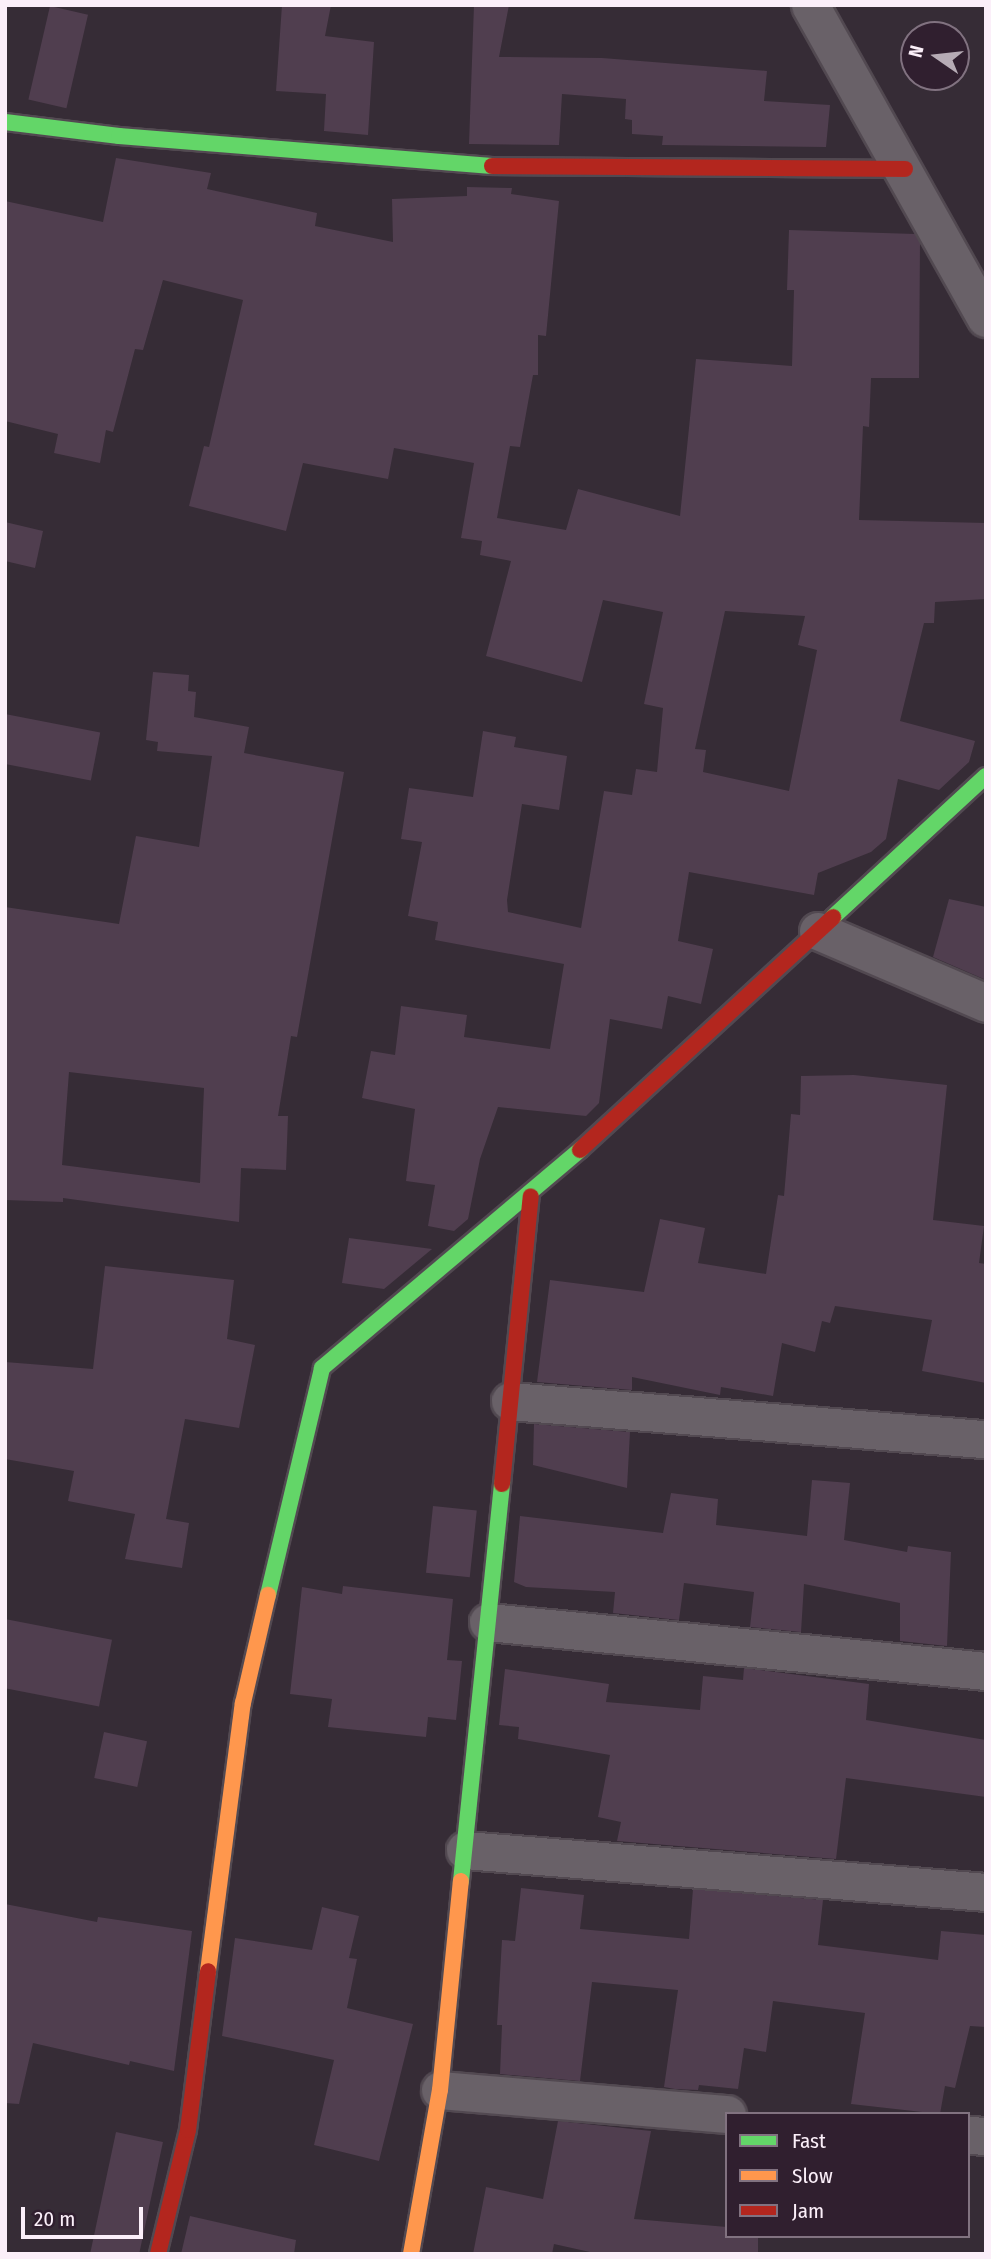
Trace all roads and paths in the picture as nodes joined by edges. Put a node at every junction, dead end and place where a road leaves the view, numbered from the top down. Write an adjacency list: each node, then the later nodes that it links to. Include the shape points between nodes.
1 (810, 5): 3 (street)
2 (5, 122): 3 (street, via 475,166)
3 (905, 169): 4 (street)
4 (986, 318)
5 (986, 776): 6 (street)
6 (818, 932): 7 (street); 8 (street)
7 (986, 1003)
8 (531, 1196): 9 (street); 17 (street, via 322,1368 243,1703 188,2130)
9 (510, 1401): 10 (street); 11 (street)
10 (986, 1439)
11 (488, 1622): 12 (street); 13 (street)
12 (986, 1671)
13 (465, 1850): 14 (street); 15 (street)
14 (986, 1892)
15 (440, 2090): 16 (street); 18 (street)
16 (725, 2114)
17 (158, 2254)
18 (411, 2254)

